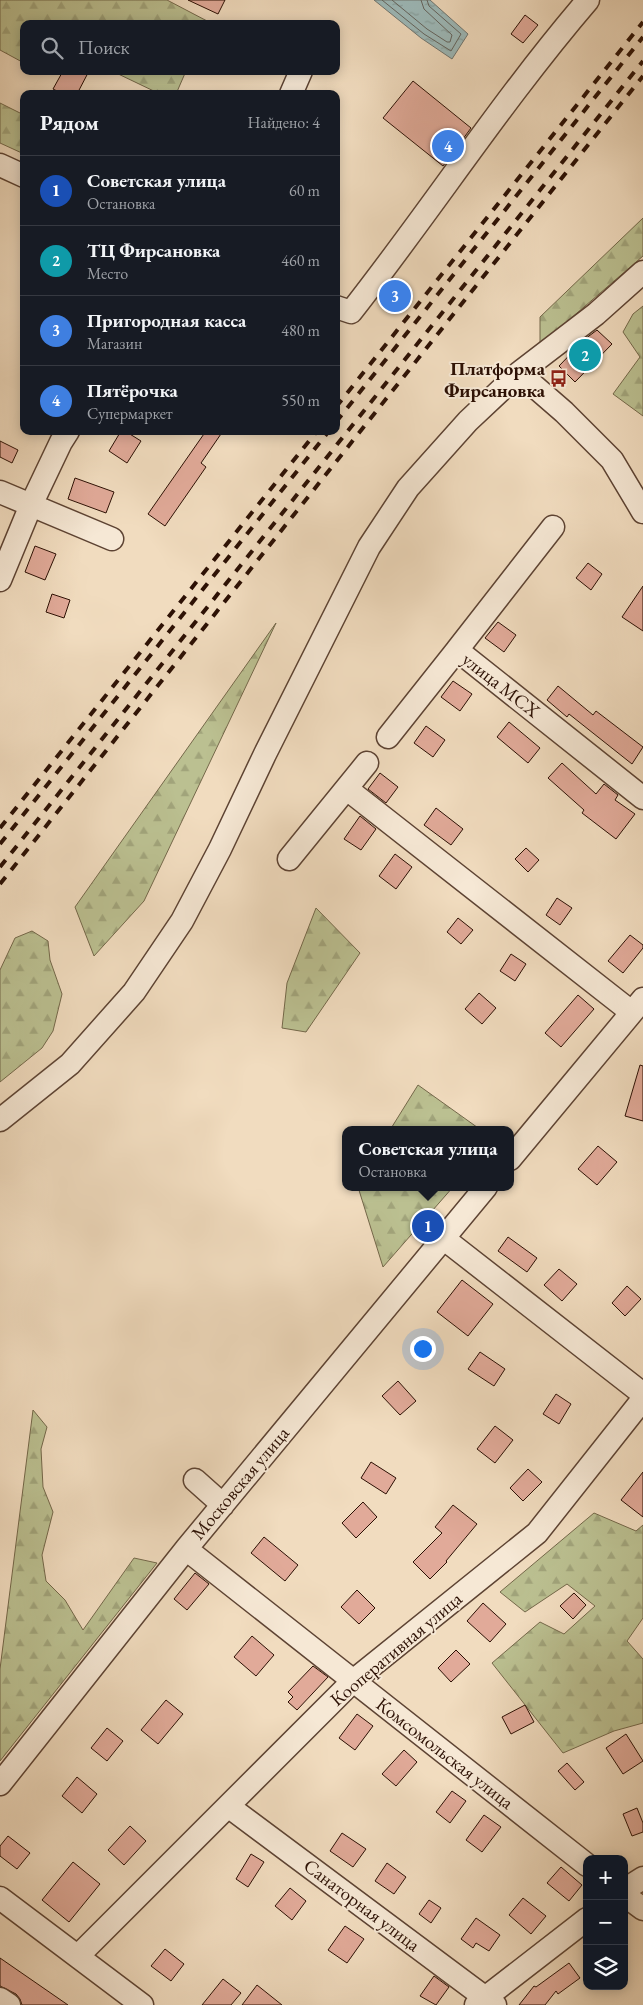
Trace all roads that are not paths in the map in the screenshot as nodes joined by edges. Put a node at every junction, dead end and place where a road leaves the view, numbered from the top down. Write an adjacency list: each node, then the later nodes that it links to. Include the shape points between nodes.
1 (588, 0): 7 (street)
2 (299, 75): 3 (street)
3 (293, 90)
4 (0, 165): 5 (street)
5 (20, 174)
6 (643, 272): 8 (street, via 596,314)
7 (344, 310)
8 (519, 373): 12 (street, via 612,460); 24 (street, via 468,420 408,488 369,547 182,921 134,992 70,1064)
9 (65, 435): 11 (street)
10 (0, 493): 11 (street)
11 (31, 505): 14 (street); 15 (street)
12 (643, 512)
13 (553, 527): 16 (street, улица МСХ)
14 (112, 539)
15 (0, 580)
16 (457, 650): 17 (street); 20 (street, улица МСХ)
17 (388, 737)
18 (367, 764): 19 (street)
19 (347, 789): 21 (street); 23 (street, via 625,1008)
20 (643, 798)
21 (289, 860)
22 (643, 999): 23 (street)
23 (628, 1016): 25 (street)
24 (0, 1120)
25 (514, 1154)
26 (483, 1191): 27 (street, Московская улица)
27 (443, 1238): 28 (street); 31 (street, Московская улица)
28 (643, 1394)
29 (643, 1399): 33 (street, Кооперативная улица, via 537,1533)
30 (195, 1480): 31 (street)
31 (222, 1505): 32 (street, Московская улица)
32 (186, 1548): 33 (street, Комсомольская улица); 34 (street, Московская улица)
33 (353, 1680): 35 (street, Кооперативная улица); 36 (street, Комсомольская улица)
34 (0, 1784)
35 (228, 1806): 43 (street, Кооперативная улица); 45 (street, Санаторная улица)
36 (583, 1862)
37 (643, 1878): 38 (street)
38 (628, 1887)
39 (0, 1898): 43 (street)
40 (628, 1898): 41 (street)
41 (643, 1909)
42 (583, 1921): 45 (street)
43 (78, 1956): 47 (street)
44 (0, 1999): 46 (street)
45 (485, 2002)
46 (9, 2005)
47 (142, 2005)

